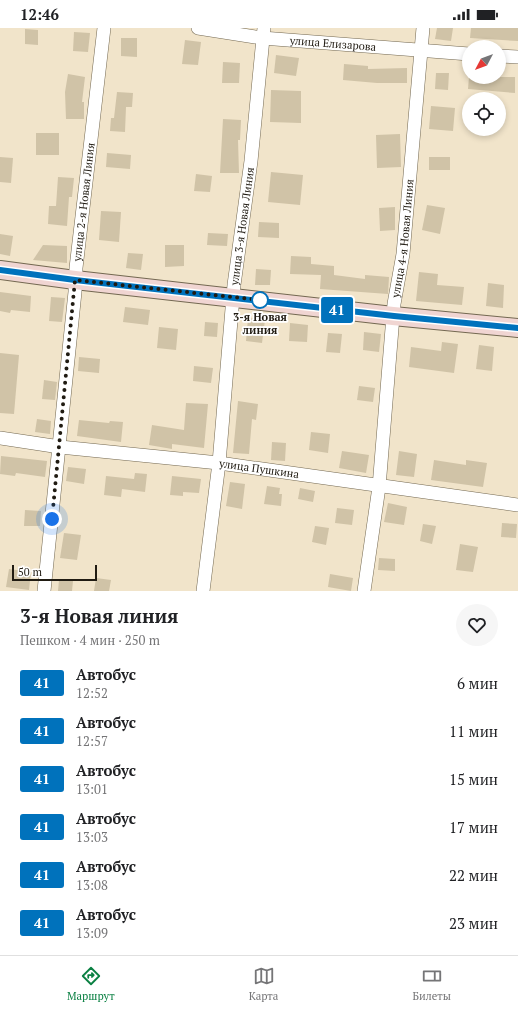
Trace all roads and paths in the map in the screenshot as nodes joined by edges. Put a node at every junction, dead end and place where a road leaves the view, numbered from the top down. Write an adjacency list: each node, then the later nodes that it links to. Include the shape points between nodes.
1 (104, 28): 10 (street, улица 2-я Новая Линия)
2 (198, 28): 4 (street, улица Елизарова)
3 (423, 28): 5 (street, улица 4-я Новая Линия)
4 (263, 33): 5 (street, улица Елизарова); 11 (street, улица 3-я Новая Линия, via 251,161)
5 (422, 51): 6 (street, улица Елизарова); 12 (street, улица 4-я Новая Линия, via 403,254)
6 (462, 54)
7 (506, 56): 8 (street)
8 (518, 57)
9 (0, 270): 10 (main road)
10 (75, 280): 11 (main road); 15 (street, улица 2-я Новая Линия)
11 (233, 297): 12 (main road); 16 (street, улица 3-я Новая Линия)
12 (394, 316): 13 (main road); 17 (street, улица 4-я Новая Линия)
13 (518, 328)
14 (0, 438): 15 (street, улица Пушкина)
15 (60, 447): 16 (street, улица Пушкина); 19 (street, улица 2-я Новая Линия)
16 (219, 463): 17 (street, улица Пушкина); 20 (street, улица 3-я Новая Линия)
17 (379, 487): 18 (street, улица Пушкина); 21 (street, улица 4-я Новая Линия)
18 (518, 505)
19 (44, 591)
20 (203, 591)
21 (364, 591)

